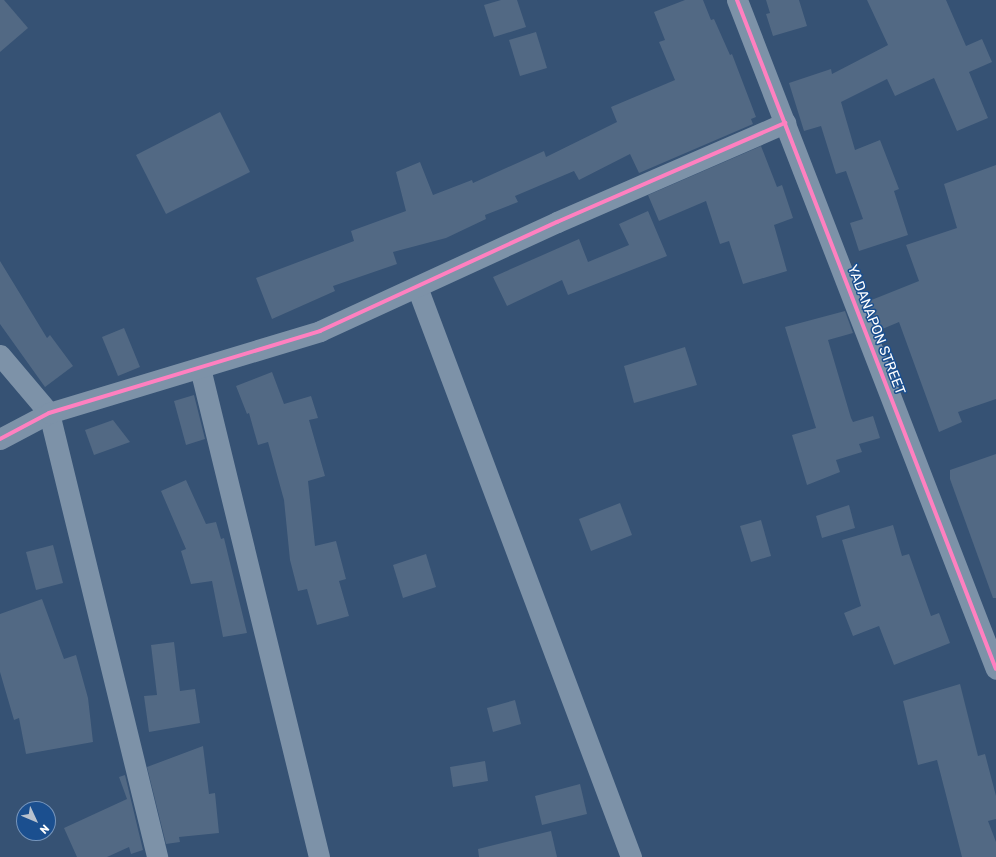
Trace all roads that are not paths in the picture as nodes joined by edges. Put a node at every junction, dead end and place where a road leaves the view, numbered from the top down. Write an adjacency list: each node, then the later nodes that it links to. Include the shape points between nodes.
1 (737, 0): 2 (street, YADANAPON STREET)
2 (785, 123): 3 (street); 8 (street, YADANAPON STREET)
3 (416, 287): 5 (street, via 320,331); 11 (street)
4 (0, 355): 6 (street)
5 (200, 368): 6 (street); 10 (street)
6 (49, 413): 7 (street); 9 (street)
7 (0, 439)
8 (996, 669)
9 (157, 857)
10 (319, 857)
11 (632, 857)

